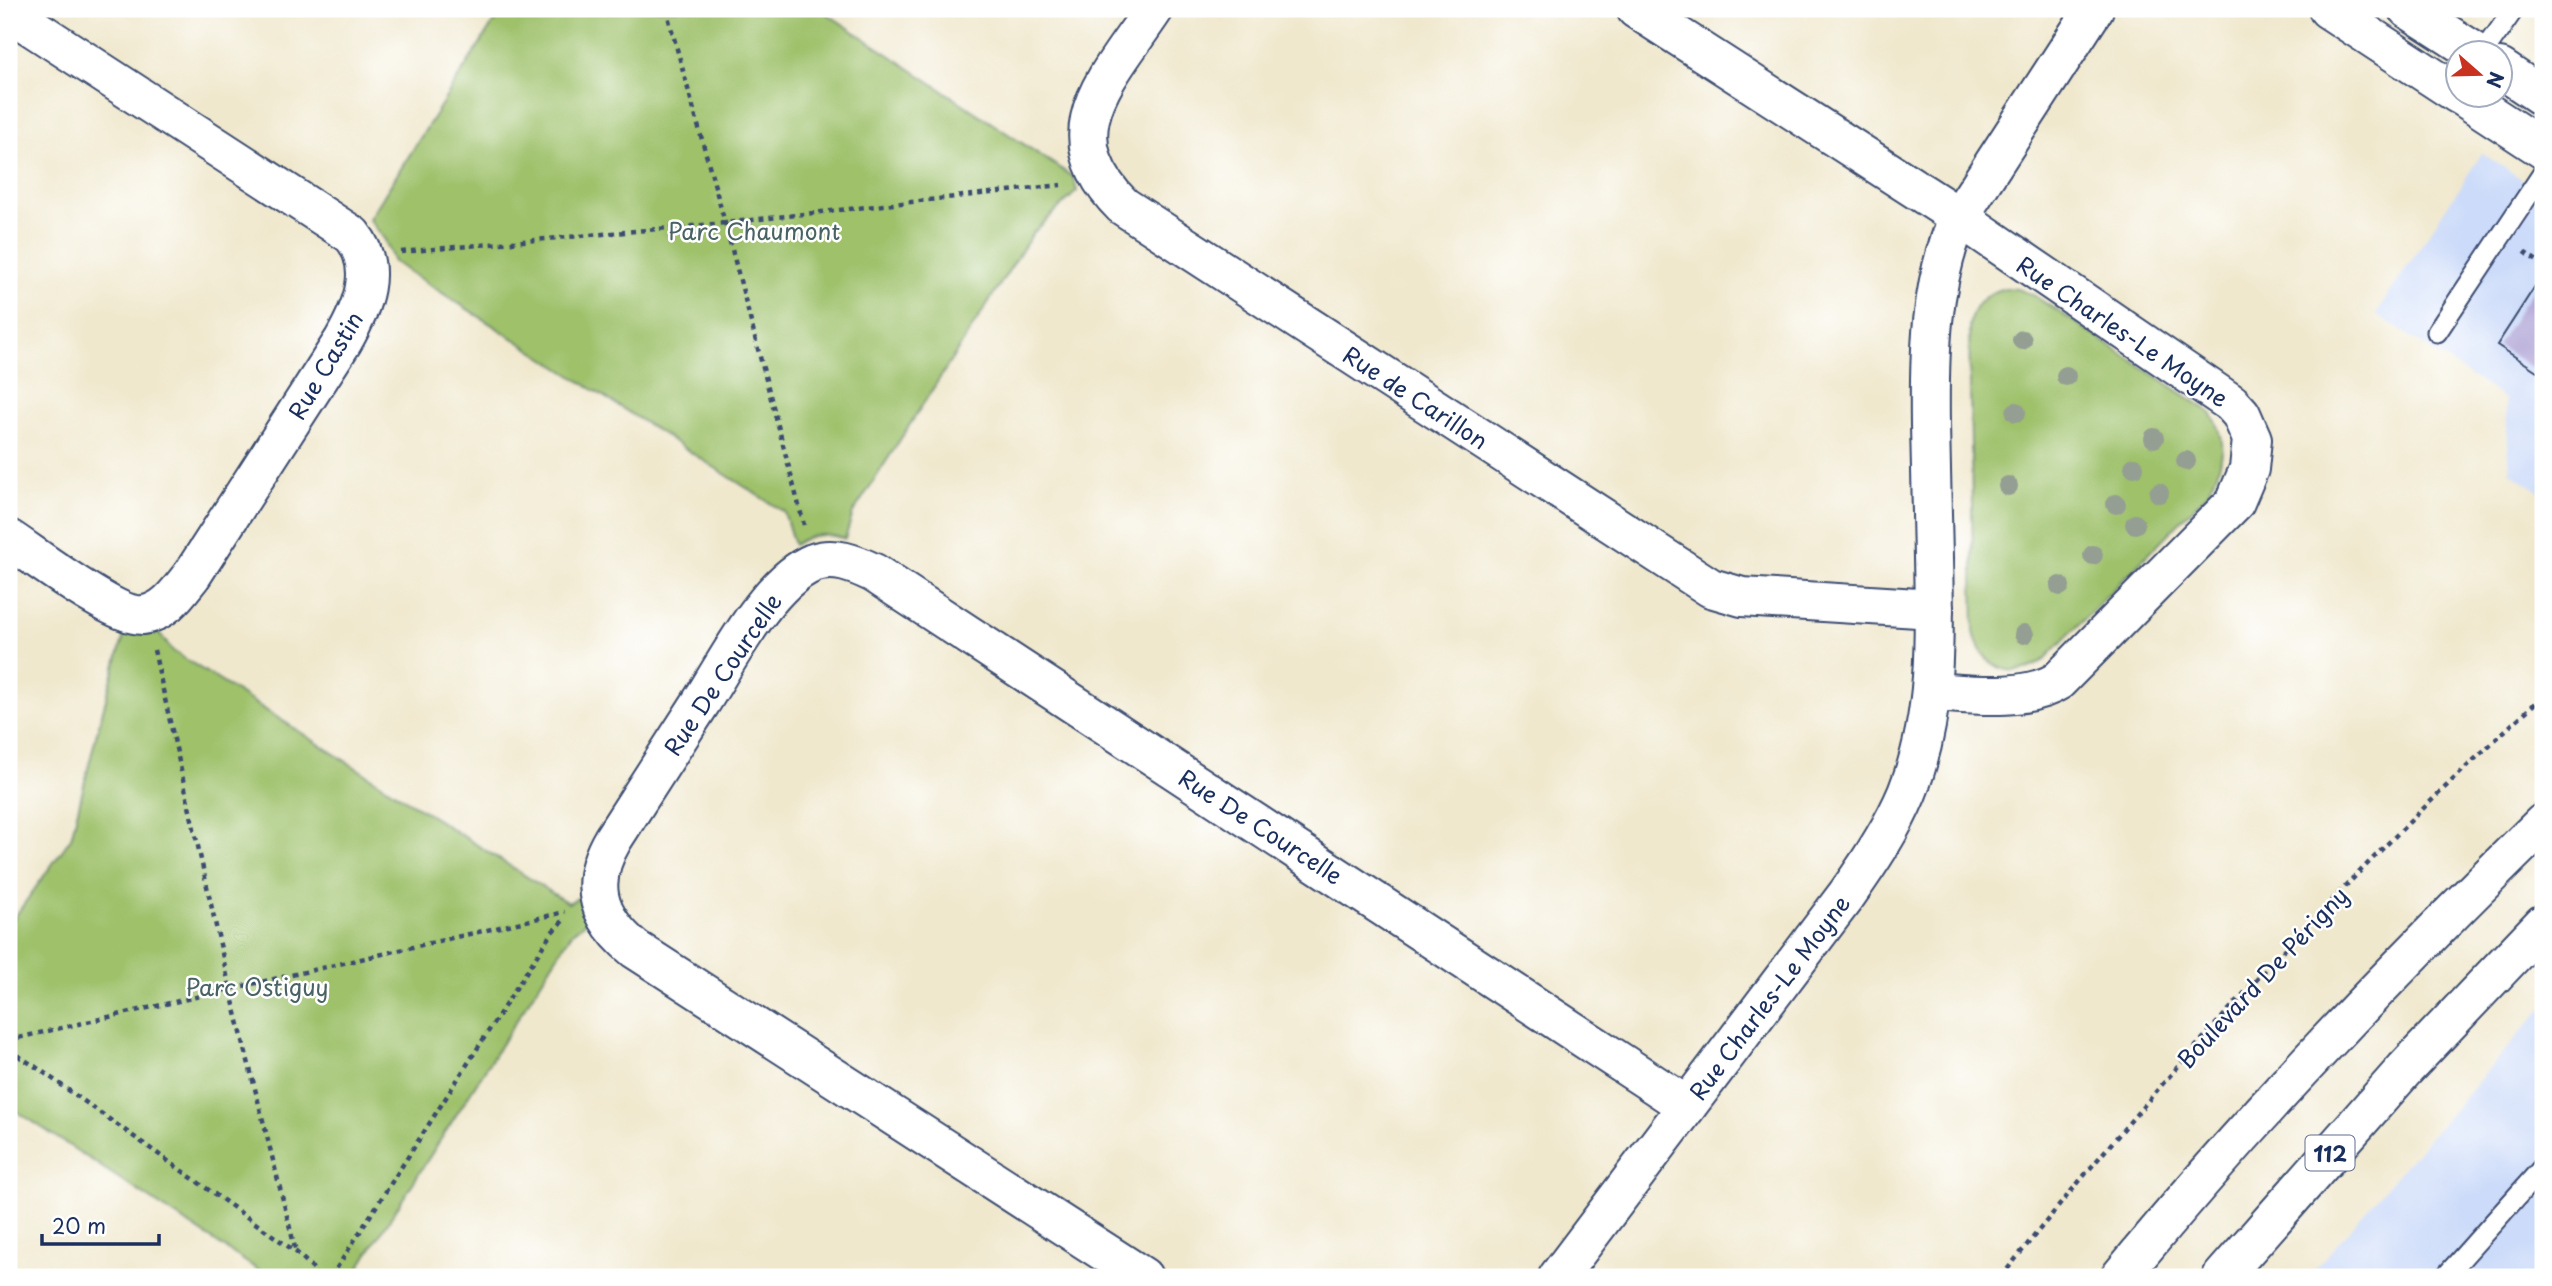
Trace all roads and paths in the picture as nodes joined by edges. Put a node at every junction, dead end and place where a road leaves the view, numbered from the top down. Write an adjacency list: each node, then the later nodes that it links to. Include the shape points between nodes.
1 (666, 9): 19 (path)
2 (1154, 9): 16 (street, Rue de Carillon, via 1095,102 1087,125)
3 (1636, 9): 18 (street)
4 (2094, 9): 18 (street, Rue Charles-Le Moyne)
5 (2328, 9): 12 (street)
6 (2408, 9): 9 (street)
7 (2514, 9): 10 (lane)
8 (9, 12): 20 (street, via 352,234)
9 (2453, 38)
10 (2494, 38)
11 (2514, 77): 13 (street)
12 (2444, 85)
13 (2543, 97)
14 (2480, 108): 15 (street)
15 (2543, 149)
16 (1090, 160): 19 (path, via 1075,184); 24 (street, Rue de Carillon, via 1115,198 1133,214 1712,588 1742,597)
17 (2543, 173): 21 (lane)
18 (1959, 217): 24 (street, Rue Charles-Le Moyne, via 1946,251 1932,341); 26 (street, Rue Charles-Le Moyne, via 2225,397 2248,427 2252,453 2235,502 2058,681 2035,691)
19 (725, 223): 20 (path); 23 (path)
20 (365, 256): 25 (street, Rue Castin, via 364,295 343,341 192,575 167,604)
21 (2437, 332)
22 (9, 539): 25 (street, via 113,607)
23 (814, 563): 29 (street, Rue De Courcelle, via 791,576 759,612 613,839 599,869); 34 (street, Rue De Courcelle, via 837,560 874,573)
24 (1934, 609): 26 (street, Rue Charles-Le Moyne)
25 (146, 615): 31 (path)
26 (1931, 692): 34 (street, Rue Charles-Le Moyne, via 1914,773 1882,843)
27 (2543, 696): 41 (path, Boulevard De Périgny, via 2393,838 2247,990 2119,1133)
28 (2543, 824): 42 (street, via 2325,1044)
29 (590, 906): 31 (path); 38 (path, via 552,932); 39 (street, Rue De Courcelle, via 635,949)
30 (2543, 924): 43 (street, 112, via 2405,1069)
31 (229, 989): 32 (path); 36 (path)
32 (9, 1040)
33 (9, 1050): 36 (path)
34 (1687, 1106): 40 (street, Rue Charles-Le Moyne)
35 (2543, 1167): 44 (lane)
36 (296, 1252): 37 (path)
37 (318, 1277)
38 (331, 1277)
39 (1143, 1277)
40 (1558, 1277)
41 (2001, 1277)
42 (2120, 1277)
43 (2222, 1277)
44 (2445, 1277)

